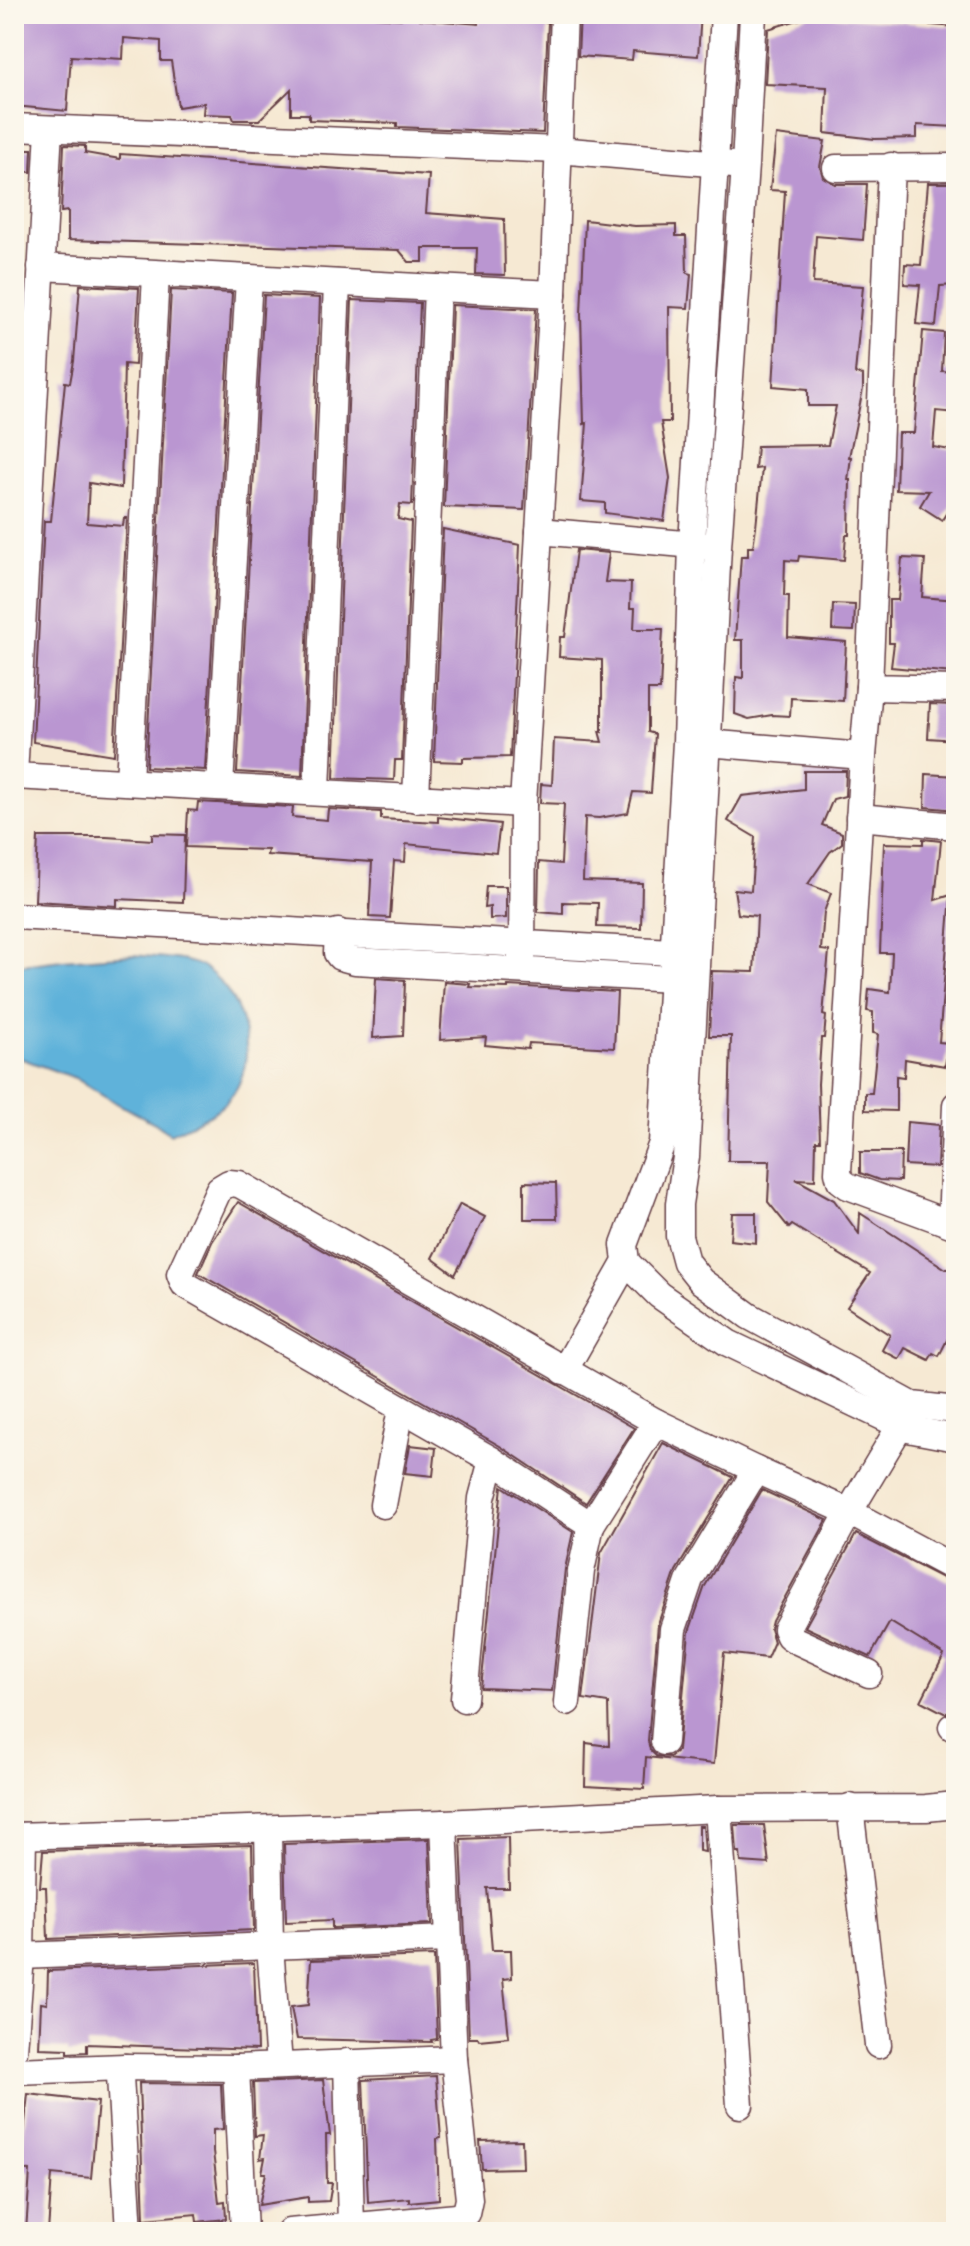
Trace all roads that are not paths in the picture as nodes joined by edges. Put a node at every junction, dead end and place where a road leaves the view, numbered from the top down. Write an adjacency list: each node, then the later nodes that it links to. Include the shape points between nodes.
1 (549, 14): 2 (street)
2 (564, 14): 7 (street)
3 (724, 14): 8 (street)
4 (753, 14): 9 (street)
5 (14, 127): 6 (street)
6 (49, 129): 7 (street); 13 (street)
7 (558, 150): 8 (street); 18 (street)
8 (716, 163): 9 (street); 21 (street)
9 (745, 165): 22 (street)
10 (891, 166): 11 (street); 12 (street); 23 (street)
11 (956, 167)
12 (836, 168)
13 (41, 267): 14 (street); 19 (street)
14 (156, 275): 15 (street); 28 (street)
15 (249, 278): 16 (street); 30 (street)
16 (337, 283): 17 (street); 31 (street)
17 (437, 288): 18 (street); 32 (street)
18 (553, 294): 20 (street)
19 (22, 511): 27 (street)
20 (539, 531): 21 (street); 33 (street)
21 (692, 544): 22 (street); 25 (street)
22 (718, 547): 25 (street)
23 (869, 687): 24 (street); 26 (street)
24 (956, 689)
25 (698, 742): 26 (street); 37 (street); 42 (street, via 686,1157)
26 (863, 756): 34 (street)
27 (14, 776): 28 (street); 29 (street)
28 (129, 781): 30 (street)
29 (14, 784)
30 (220, 787): 31 (street)
31 (317, 791): 32 (street)
32 (416, 799): 33 (street)
33 (523, 804): 38 (street)
34 (859, 817): 35 (street); 43 (street, via 838,1172 848,1186)
35 (956, 826)
36 (14, 916): 38 (street, via 338,932 337,953 355,961)
37 (672, 952): 38 (street); 39 (street)
38 (522, 957): 39 (street)
39 (671, 979): 41 (street, via 662,1143)
40 (956, 1105): 43 (street)
41 (645, 1192): 42 (street); 44 (street, via 624,1245)
42 (679, 1204): 45 (street, via 679,1236)
43 (954, 1224)
44 (626, 1262): 46 (street); 47 (street)
45 (689, 1267): 46 (street); 50 (street, via 749,1316)
46 (659, 1295): 50 (street, via 728,1343)
47 (564, 1371): 48 (street, via 239,1184 219,1189 180,1274 184,1284); 51 (street)
48 (401, 1409): 53 (street); 55 (street)
49 (956, 1410): 50 (street)
50 (907, 1415): 52 (street); 56 (street)
51 (656, 1422): 54 (street); 57 (street)
52 (956, 1438)
53 (492, 1460): 57 (street); 60 (street, via 482,1498)
54 (756, 1470): 56 (street); 62 (street, via 690,1579 673,1629)
55 (383, 1505)
56 (849, 1512): 58 (street); 59 (street, via 786,1629 795,1640)
57 (591, 1525): 61 (street)
58 (956, 1569)
59 (869, 1674)
60 (464, 1699)
61 (567, 1702)
62 (664, 1742)
63 (956, 1805): 64 (street)
64 (850, 1807): 65 (street); 72 (street)
65 (718, 1809): 66 (street); 80 (street)
66 (444, 1823): 67 (street); 69 (street)
67 (268, 1829): 68 (street); 70 (street)
68 (19, 1836): 71 (street)
69 (448, 1939): 70 (street); 74 (street)
70 (270, 1946): 71 (street); 76 (street)
71 (21, 1956): 73 (street)
72 (878, 2045)
73 (14, 2051)
74 (454, 2059): 75 (street); 81 (street, via 469,2199 466,2213)
75 (347, 2062): 76 (street); 81 (street)
76 (279, 2065): 78 (street)
77 (125, 2067): 78 (street); 79 (street); 82 (street, via 120,2076)
78 (236, 2068): 83 (street)
79 (14, 2071)
80 (740, 2105)
81 (351, 2227): 84 (street)
82 (129, 2232)
83 (244, 2232)
84 (289, 2232)

